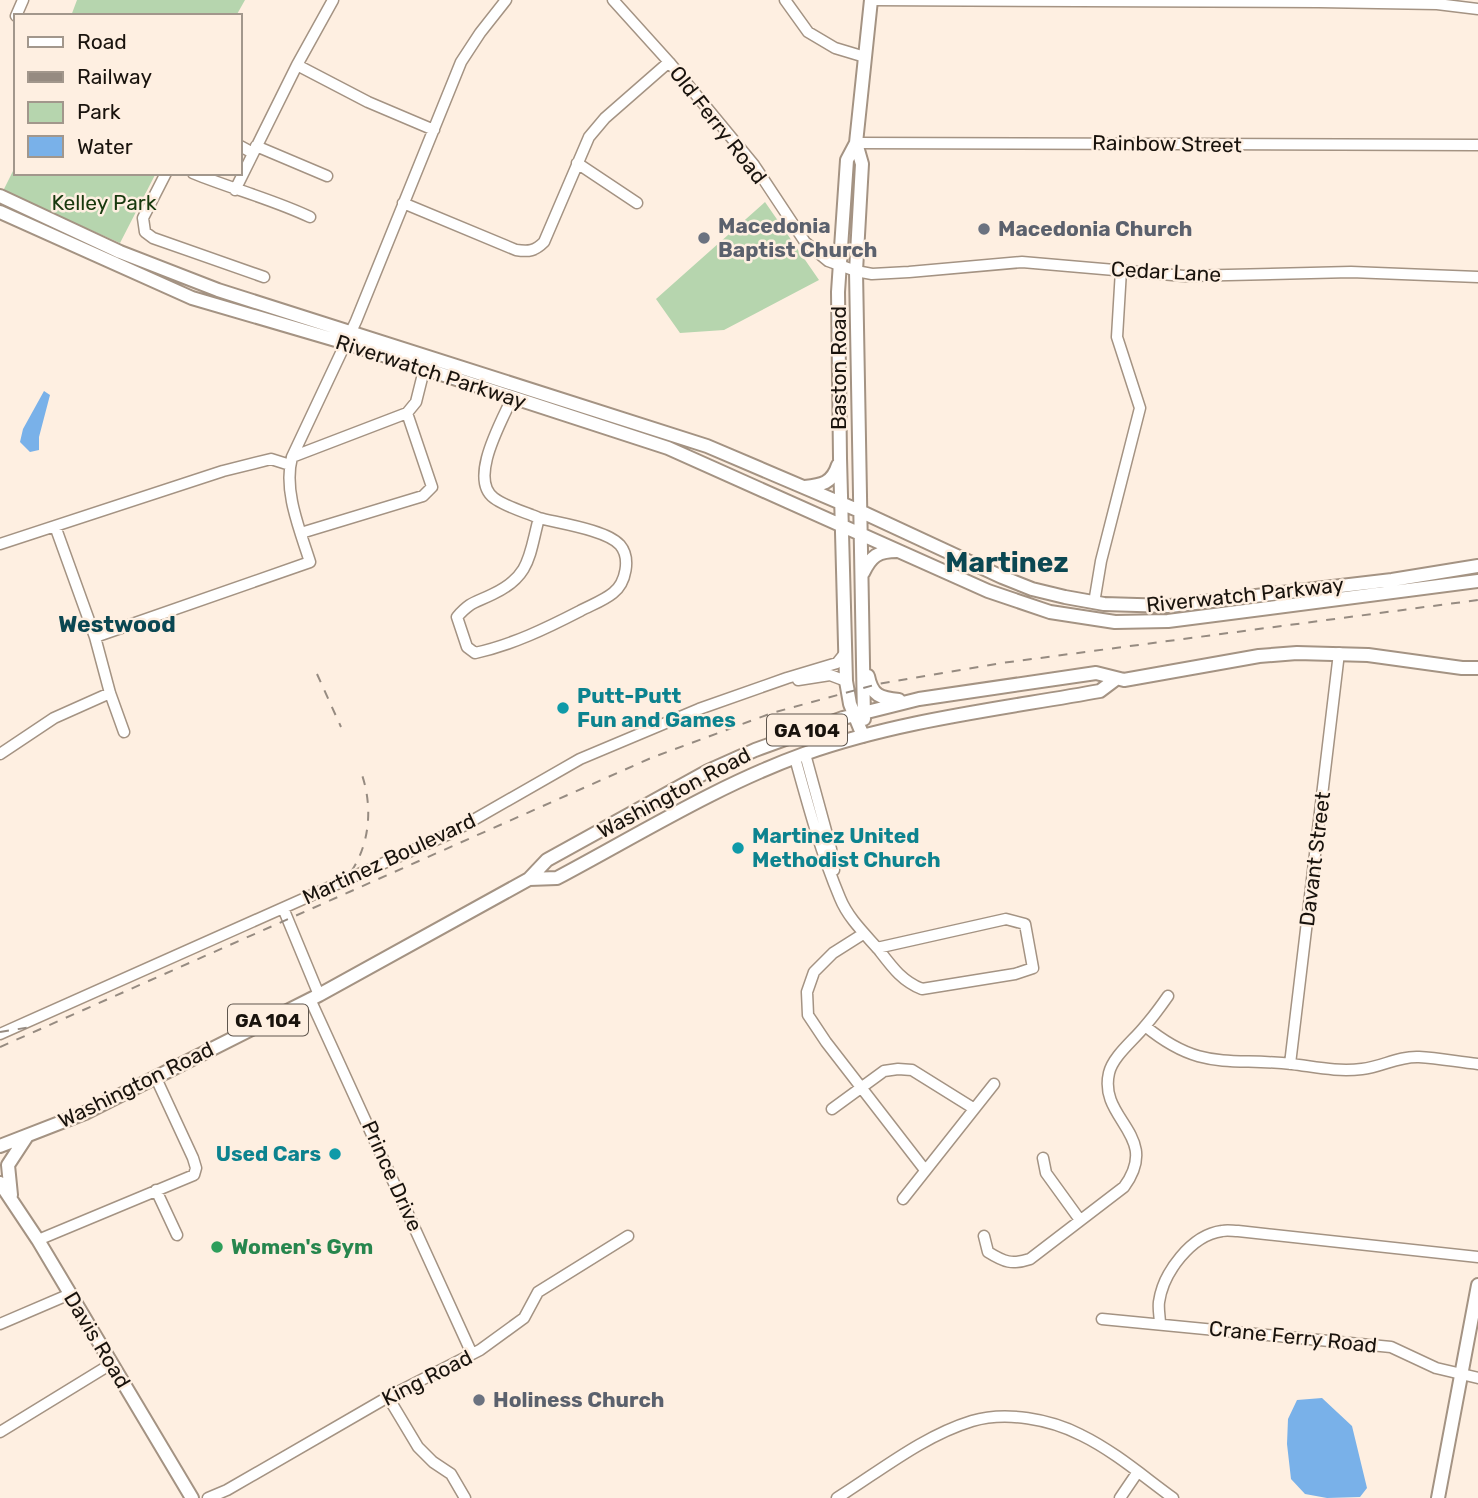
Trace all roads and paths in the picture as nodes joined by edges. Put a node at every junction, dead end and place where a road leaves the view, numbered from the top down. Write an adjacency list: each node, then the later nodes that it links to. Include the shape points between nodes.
1 (333, 0): 9 (street)
2 (506, 0): 10 (street, via 461,62)
3 (613, 0): 8 (street, Old Ferry Road)
4 (785, 0): 7 (street, via 808,32 835,48)
5 (871, 0): 6 (street, via 1332,2); 7 (main road, Baston Road)
6 (1478, 9)
7 (865, 57): 11 (main road, Baston Road)
8 (669, 62): 15 (street, via 597,127); 25 (street, Old Ferry Road, via 754,165 805,242)
9 (297, 65): 10 (street); 14 (street)
10 (434, 130): 21 (street)
11 (856, 143): 12 (street, Rainbow Street); 25 (main road, Baston Road, via 847,160); 27 (main road, via 862,164)
12 (1478, 145)
13 (242, 146): 14 (street)
14 (255, 149): 18 (street); 19 (street)
15 (577, 163): 21 (street, via 544,242 527,252); 22 (street)
16 (165, 175): 28 (street, via 143,218 145,232)
17 (198, 175): 19 (street)
18 (327, 176)
19 (235, 190): 24 (street)
20 (0, 196): 30 (main road, Riverwatch Parkway, via 120,252)
21 (403, 203): 30 (street)
22 (637, 203)
23 (0, 212): 30 (main road, Riverwatch Parkway, via 192,298)
24 (310, 217)
25 (840, 265): 27 (street, Old Ferry Road); 34 (main road, Baston Road)
26 (1121, 270): 27 (street, Cedar Lane, via 1022,262 909,272); 29 (street, Cedar Lane, via 1184,276 1351,272); 51 (street, via 1117,337 1140,408)
27 (856, 271): 38 (main road)
28 (264, 277)
29 (1478, 277)
30 (348, 337): 31 (main road, Riverwatch Parkway); 35 (street); 36 (main road, Riverwatch Parkway, via 673,434)
31 (424, 370): 32 (main road, Riverwatch Parkway); 33 (street, via 416,402)
32 (512, 398): 39 (street, via 487,456 483,481 492,497); 41 (main road, Riverwatch Parkway, via 668,448)
33 (407, 413): 35 (street); 42 (street, via 432,487 423,496)
34 (840, 458): 36 (main road, via 832,478); 37 (main road, Baston Road)
35 (291, 461): 40 (street, via 271,459 223,471); 42 (street, via 294,511)
36 (802, 487): 37 (main road, Riverwatch Parkway)
37 (842, 504): 38 (main road, Riverwatch Parkway); 41 (main road, Baston Road)
38 (862, 512): 43 (main road); 48 (main road, Riverwatch Parkway)
39 (539, 518): 39 (street, via 521,575 509,586 470,603 457,617 467,647 475,653 555,624 604,599 615,592 625,575 626,559 620,545)
40 (55, 526): 44 (street); 52 (street)
41 (843, 527): 43 (main road, Riverwatch Parkway); 53 (main road, Baston Road)
42 (301, 533): 52 (street, via 310,562)
43 (862, 535): 45 (main road, Riverwatch Parkway); 47 (main road)
44 (0, 544)
45 (900, 551): 47 (main road, via 874,556); 50 (main road, Riverwatch Parkway)
46 (1478, 566): 51 (main road, Riverwatch Parkway, via 1196,604)
47 (862, 577): 55 (main road)
48 (1008, 580): 50 (main road); 51 (main road, Riverwatch Parkway)
49 (1478, 581): 50 (main road, Riverwatch Parkway, via 1142,622 1063,615)
50 (1001, 596)
51 (1094, 603)
52 (95, 638): 60 (street)
53 (845, 652): 58 (main road, Baston Road); 59 (street, Martinez Boulevard, via 837,663)
54 (1339, 653): 56 (main road, Washington Road / GA 104); 57 (main road, Washington Road / GA 104, via 1259,656); 76 (street, Davant Street)
55 (864, 666): 61 (main road, via 878,697); 62 (main road)
56 (1478, 668)
57 (1116, 679): 61 (main road, Washington Road / GA 104, via 1096,673); 65 (main road, Washington Road / GA 104, via 1100,691)
58 (846, 681): 59 (street, Martinez Boulevard, via 830,675); 62 (main road, Baston Road, via 850,704); 63 (main road, via 841,708)
59 (777, 682): 69 (street, Martinez Boulevard, via 580,759 466,825)
60 (110, 693): 64 (street); 66 (street, via 54,718)
61 (913, 700): 62 (main road, Washington Road / GA 104)
62 (859, 714): 63 (main road, Washington Road / GA 104); 65 (main road, Baston Road)
63 (819, 726): 68 (main road, Washington Road / GA 104, via 708,771 547,860)
64 (124, 732)
65 (863, 736): 67 (main road, Washington Road / GA 104)
66 (0, 754)
67 (800, 756): 68 (main road, Washington Road / GA 104, via 719,791 557,878); 70 (street, via 822,851 840,900)
68 (529, 879): 73 (main road, Washington Road / GA 104)
69 (283, 908): 73 (street, Prince Drive); 75 (street, Martinez Boulevard)
70 (863, 934): 71 (street); 80 (street, via 814,972 807,992 808,1015)
71 (877, 948): 71 (street, via 1006,919 1025,924 1033,968 922,989 896,973)
72 (1168, 996): 74 (street)
73 (315, 997): 78 (main road, Washington Road / GA 104); 102 (street, Prince Drive)
74 (1145, 1026): 76 (street, via 1189,1055); 91 (street, via 1109,1069 1106,1088 1135,1145 1136,1171 1124,1187)
75 (0, 1034)
76 (1290, 1064): 77 (street, via 1335,1071 1419,1057)
77 (1478, 1064)
78 (155, 1076): 83 (main road, Washington Road / GA 104, via 85,1113); 88 (street, via 196,1168 194,1175)
79 (994, 1084): 81 (street)
80 (861, 1088): 81 (street, via 884,1071 912,1070); 82 (street); 86 (street)
81 (973, 1108): 86 (street)
82 (832, 1109)
83 (27, 1136): 84 (main road, Washington Road / GA 104); 89 (main road, via 8,1165)
84 (0, 1146)
85 (1043, 1158): 91 (street, via 1046,1173)
86 (925, 1170): 90 (street)
87 (0, 1183): 89 (main road, Davis Road)
88 (156, 1190): 92 (street); 95 (street)
89 (11, 1199): 95 (main road, Davis Road)
90 (903, 1199)
91 (1080, 1220): 94 (street, via 1030,1259 1015,1264 988,1252)
92 (177, 1235)
93 (628, 1236): 102 (street, King Road, via 538,1292 524,1318)
94 (985, 1236)
95 (38, 1240): 98 (main road, Davis Road)
96 (1478, 1257): 101 (street, via 1219,1231 1180,1258 1166,1279 1159,1301)
97 (1478, 1285): 104 (main road)
98 (69, 1294): 100 (street); 103 (main road, Davis Road)
99 (1102, 1319): 101 (street, Crane Ferry Road)
100 (0, 1324)
101 (1160, 1324): 104 (street, Crane Ferry Road, via 1391,1347)
102 (472, 1354): 106 (street, King Road)
103 (111, 1364): 107 (street); 109 (main road, Davis Road)
104 (1460, 1375): 105 (street, Crane Ferry Road); 115 (main road)
105 (1478, 1378)
106 (388, 1397): 110 (street, King Road); 111 (street, via 418,1447 451,1474)
107 (0, 1432)
108 (1137, 1473): 112 (street, via 1078,1433 1044,1421 1004,1418 973,1421 926,1442); 113 (street); 114 (street)
109 (192, 1498)
110 (208, 1498)
111 (465, 1498)
112 (837, 1498)
113 (1120, 1498)
114 (1174, 1498)
115 (1438, 1498)

